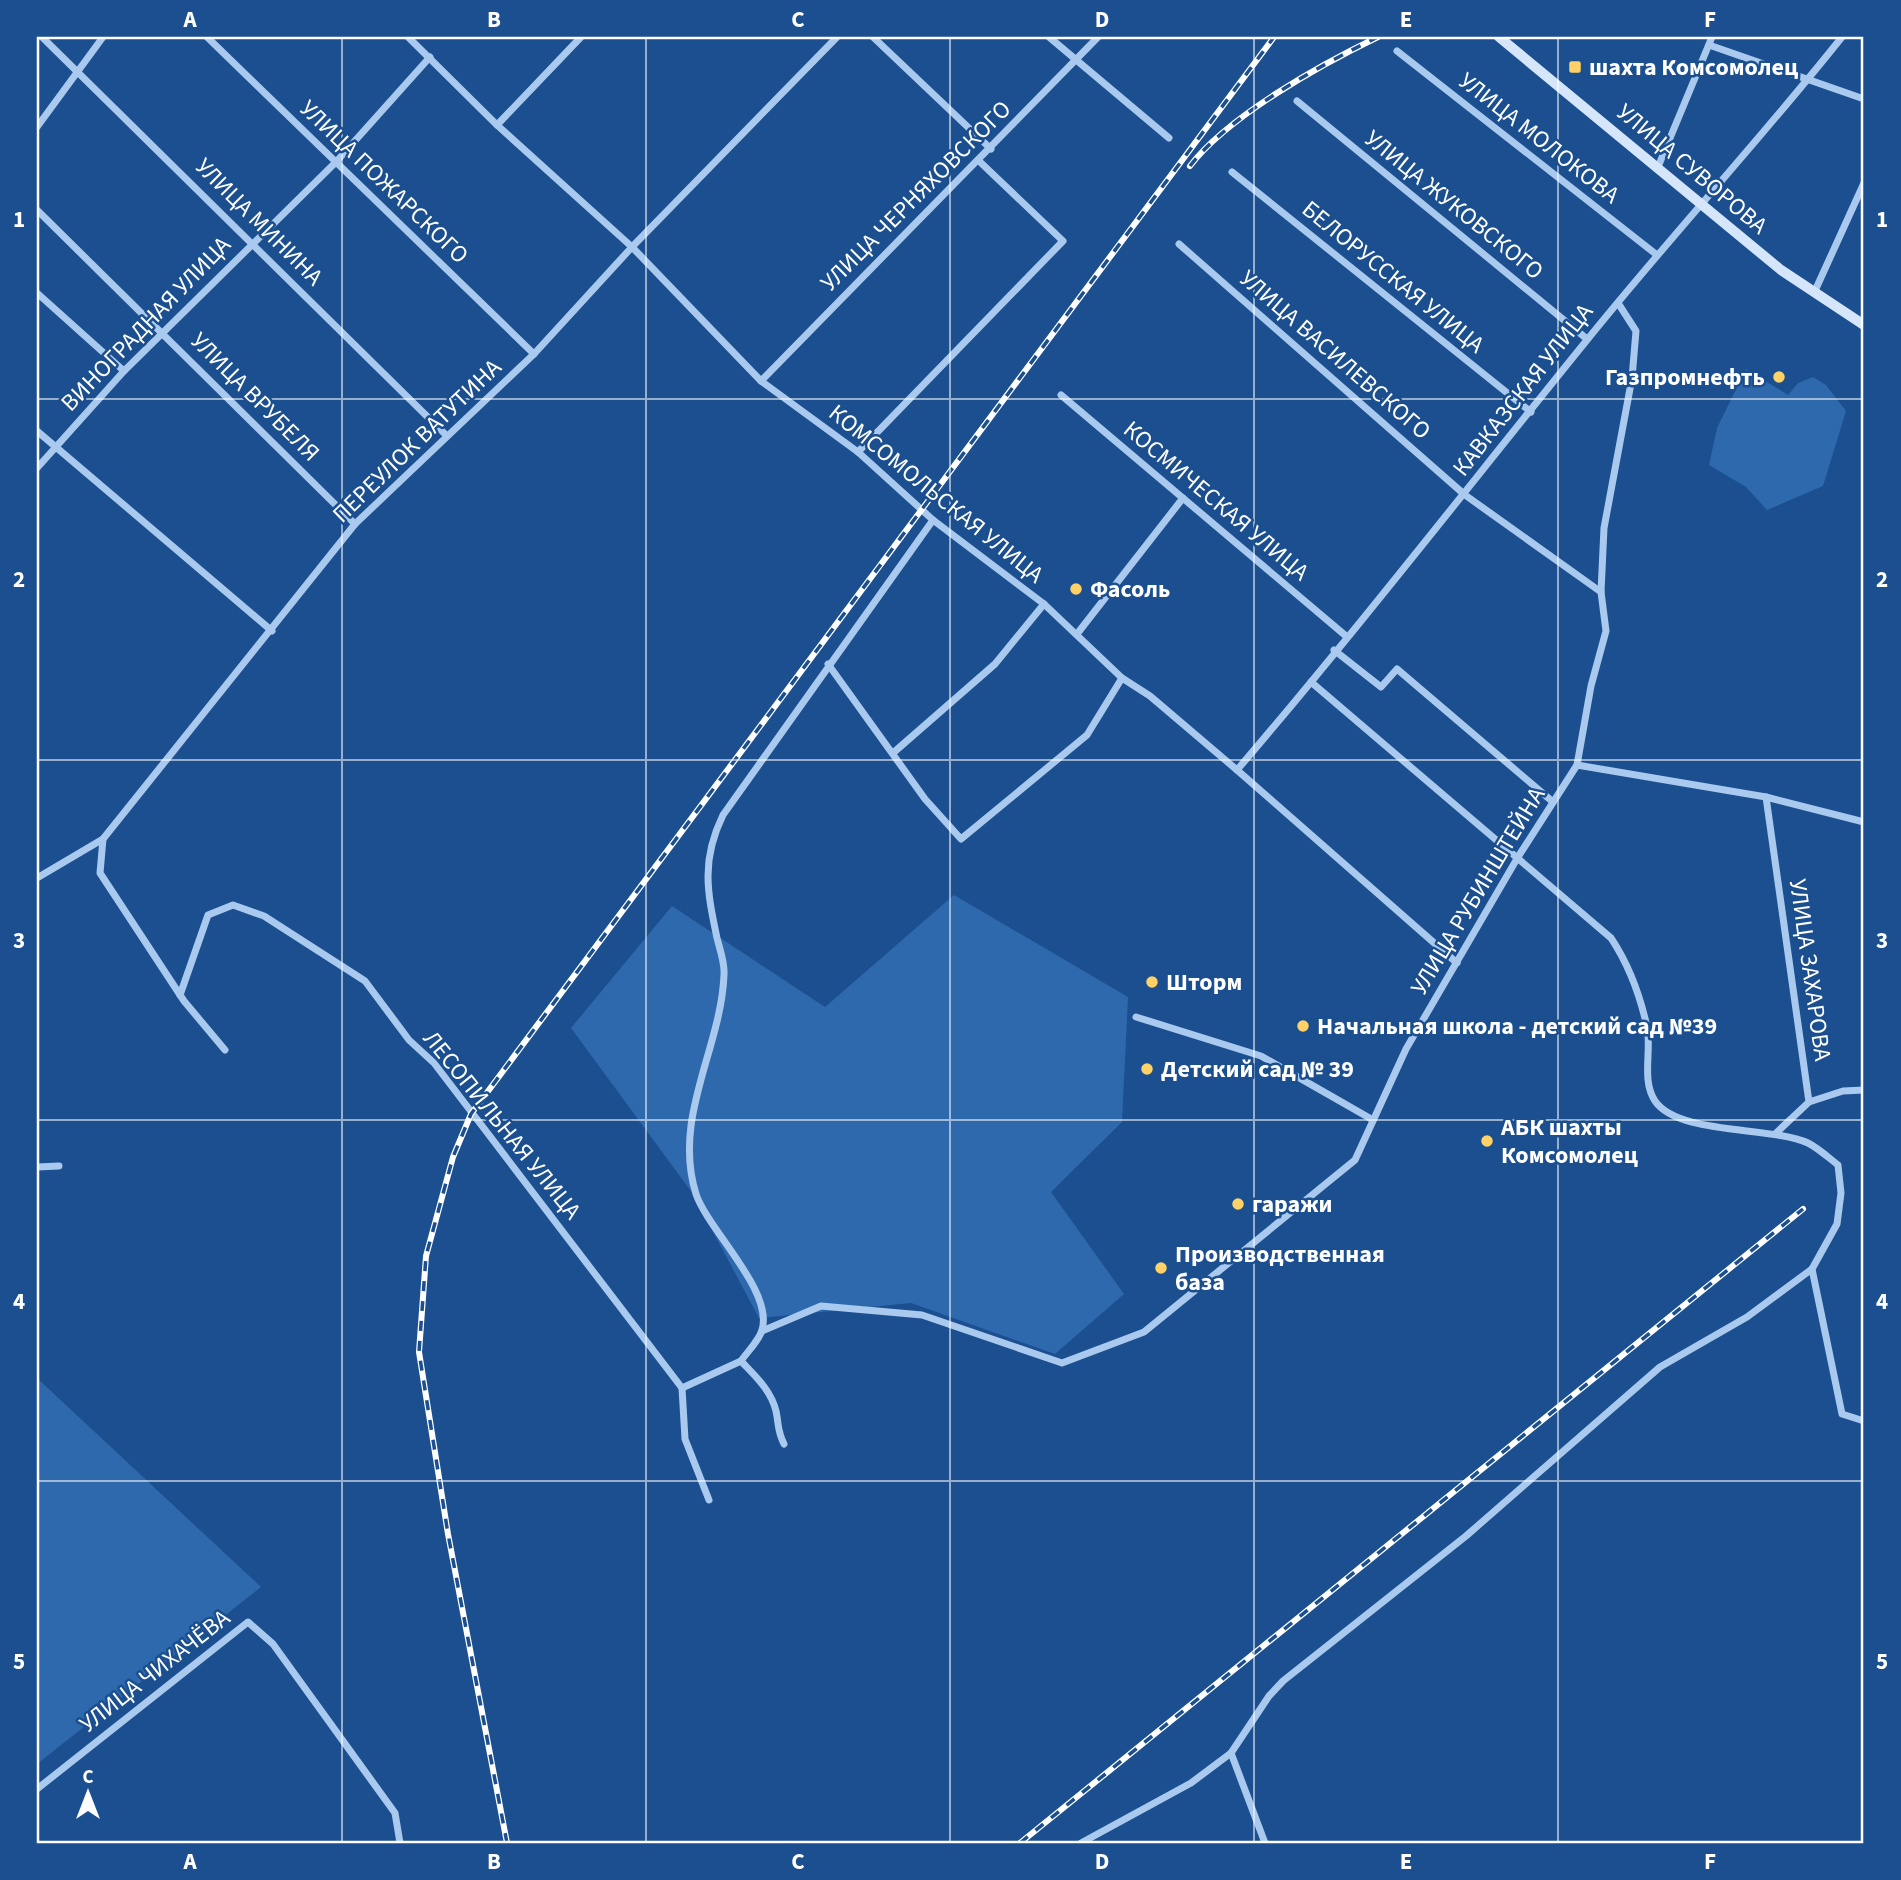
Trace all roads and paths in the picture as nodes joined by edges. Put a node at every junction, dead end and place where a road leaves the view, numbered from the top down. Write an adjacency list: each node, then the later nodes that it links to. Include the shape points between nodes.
1 (42, 37): 17 (street, УЛИЦА МИНИНА)
2 (103, 37): 17 (street)
3 (207, 37): 26 (street, УЛИЦА ПОЖАРСКОГО)
4 (408, 37): 15 (street, КОМСОМОЛЬСКАЯ УЛИЦА)
5 (580, 37): 21 (street)
6 (837, 37): 34 (street, ПЕРЕУЛОК ВАТУТИНА)
7 (873, 37): 24 (street)
8 (1049, 37): 16 (street)
9 (1098, 37): 16 (street, УЛИЦА ЧЕРНЯХОВСКОГО)
10 (1499, 37): 27 (street, УЛИЦА СУВОРОВА)
11 (1712, 37): 13 (street)
12 (1842, 37): 18 (street, КАВКАЗСКАЯ УЛИЦА)
13 (1709, 45): 18 (street); 27 (street)
14 (1397, 51): 35 (street, УЛИЦА МОЛОКОВА)
15 (430, 57): 21 (street, КОМСОМОЛЬСКАЯ УЛИЦА); 26 (street, ВИНОГРАДНАЯ УЛИЦА)
16 (1075, 61): 23 (street); 24 (street, УЛИЦА ЧЕРНЯХОВСКОГО)
17 (78, 72): 22 (street); 32 (street, УЛИЦА МИНИНА)
18 (1809, 78): 19 (street); 30 (street, КАВКАЗСКАЯ УЛИЦА)
19 (1864, 99)
20 (1297, 101): 41 (street, УЛИЦА ЖУКОВСКОГО)
21 (497, 125): 34 (street, КОМСОМОЛЬСКАЯ УЛИЦА)
22 (37, 127)
23 (1169, 138)
24 (991, 149): 25 (street, УЛИЦА ЧЕРНЯХОВСКОГО)
25 (979, 161): 44 (street, УЛИЦА ЧЕРНЯХОВСКОГО); 50 (street, via 1063,241)
26 (336, 162): 32 (street, ВИНОГРАДНАЯ УЛИЦА); 42 (street, УЛИЦА ПОЖАРСКОГО)
27 (1658, 167): 30 (street, УЛИЦА СУВОРОВА)
28 (1232, 172): 46 (street, БЕЛОРУССКАЯ УЛИЦА)
29 (1864, 183): 37 (street)
30 (1701, 204): 35 (street, КАВКАЗСКАЯ УЛИЦА); 37 (street, УЛИЦА СУВОРОВА)
31 (37, 210): 40 (street, УЛИЦА ВРУБЕЛЯ)
32 (252, 242): 40 (street, ВИНОГРАДНАЯ УЛИЦА); 48 (street, УЛИЦА МИНИНА)
33 (1179, 244): 52 (street, УЛИЦА ВАСИЛЕВСКОГО)
34 (632, 247): 42 (street, ПЕРЕУЛОК ВАТУТИНА); 44 (street, КОМСОМОЛЬСКАЯ УЛИЦА)
35 (1657, 256): 38 (street, КАВКАЗСКАЯ УЛИЦА)
36 (37, 293): 43 (street)
37 (1814, 293): 39 (street, УЛИЦА СУВОРОВА)
38 (1618, 303): 41 (street, КАВКАЗСКАЯ УЛИЦА); 56 (street, УЛИЦА РУБИНШТЕЙНА, via 1636,331 1632,378 1604,528)
39 (1864, 325)
40 (163, 334): 43 (street, ВИНОГРАДНАЯ УЛИЦА); 55 (street, УЛИЦА ВРУБЕЛЯ)
41 (1587, 339): 46 (street, КАВКАЗСКАЯ УЛИЦА)
42 (534, 354): 48 (street, ПЕРЕУЛОК ВАТУТИНА)
43 (124, 371): 49 (street, ВИНОГРАДНАЯ УЛИЦА)
44 (761, 382): 50 (street, КОМСОМОЛЬСКАЯ УЛИЦА)
45 (1061, 395): 53 (street, КОСМИЧЕСКАЯ УЛИЦА)
46 (1531, 412): 52 (street, КАВКАЗСКАЯ УЛИЦА)
47 (37, 431): 49 (street)
48 (447, 436): 55 (street, ПЕРЕУЛОК ВАТУТИНА)
49 (55, 447): 51 (street, ВИНОГРАДНАЯ УЛИЦА); 58 (street)
50 (858, 452): 54 (street, КОМСОМОЛЬСКАЯ УЛИЦА)
51 (37, 468)
52 (1465, 495): 56 (street, УЛИЦА ВАСИЛЕВСКОГО); 60 (street, КАВКАЗСКАЯ УЛИЦА)
53 (1183, 498): 59 (street); 60 (street, КОСМИЧЕСКАЯ УЛИЦА)
54 (933, 520): 57 (street, КОМСОМОЛЬСКАЯ УЛИЦА); 62 (street)
55 (355, 524): 58 (street, ПЕРЕУЛОК ВАТУТИНА)
56 (1601, 592): 66 (street, УЛИЦА РУБИНШТЕЙНА, via 1606,631)
57 (1044, 604): 59 (street, КОМСОМОЛЬСКАЯ УЛИЦА); 65 (street, via 995,664)
58 (272, 631): 71 (street, ПЕРЕУЛОК ВАТУТИНА)
59 (1077, 634): 63 (street, КОМСОМОЛЬСКАЯ УЛИЦА)
60 (1346, 636): 61 (street, КАВКАЗСКАЯ УЛИЦА)
61 (1334, 650): 64 (street, КАВКАЗСКАЯ УЛИЦА); 69 (street, via 1381,687 1397,669)
62 (828, 664): 65 (street); 85 (street, via 723,815 712,837 706,871 725,973 697,1085 688,1149 696,1195 758,1297)
63 (1122, 678): 65 (street, via 1087,735 961,839); 67 (street, КОМСОМОЛЬСКАЯ УЛИЦА)
64 (1311, 681): 67 (street, КАВКАЗСКАЯ УЛИЦА); 72 (street)
65 (893, 753)
66 (1577, 765): 68 (street); 69 (street, УЛИЦА РУБИНШТЕЙНА)
67 (1237, 770): 74 (street, КОМСОМОЛЬСКАЯ УЛИЦА)
68 (1766, 797): 70 (street); 79 (street, УЛИЦА ЗАХАРОВА)
69 (1553, 802): 72 (street, УЛИЦА РУБИНШТЕЙНА)
70 (1864, 822)
71 (103, 839): 73 (street, ПЕРЕУЛОК ВАТУТИНА); 75 (street, via 100,873)
72 (1518, 857): 74 (street, УЛИЦА РУБИНШТЕЙНА); 81 (street, via 1611,938 1628,963 1647,1028 1650,1092 1662,1109 1687,1120)
73 (37, 878)
74 (1457, 962): 80 (street, УЛИЦА РУБИНШТЕЙНА, via 1406,1049)
75 (180, 995): 77 (street); 87 (street, ЛЕСОПИЛЬНАЯ УЛИЦА, via 208,915 233,905 264,916 365,981 409,1040 434,1063)
76 (1136, 1017): 80 (street, via 1261,1056)
77 (225, 1050)
78 (1864, 1090): 79 (street)
79 (1809, 1102): 81 (street)
80 (1373, 1120): 85 (street, УЛИЦА РУБИНШТЕЙНА, via 1355,1160 1144,1332 1062,1363 922,1315 821,1306)
81 (1775, 1134): 84 (street, via 1809,1143 1838,1165 1842,1193 1837,1224)
82 (59, 1166): 83 (street)
83 (37, 1167)
84 (1812, 1269): 88 (street, via 1842,1414); 91 (street, via 1747,1317 1660,1367 1466,1536 1283,1681)
85 (762, 1331): 86 (street)
86 (741, 1361): 87 (street); 89 (street, via 766,1387)
87 (682, 1388): 90 (street, via 685,1439)
88 (1864, 1421)
89 (784, 1444)
90 (709, 1500)
91 (1231, 1753): 94 (street, via 1191,1783); 95 (street)
92 (37, 1788): 93 (street, УЛИЦА ЧИХАЧЁВА, via 248,1622 273,1644 395,1812)
93 (400, 1843)
94 (1081, 1843)
95 (1265, 1843)

